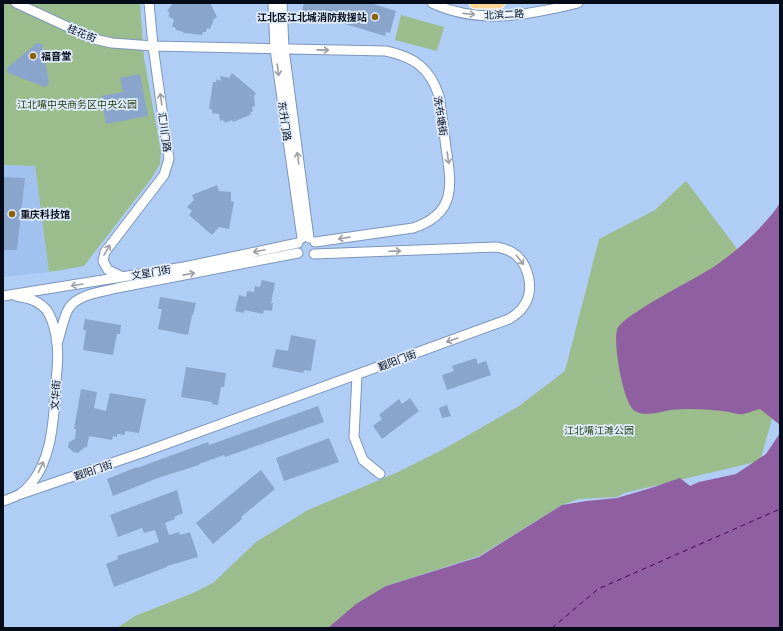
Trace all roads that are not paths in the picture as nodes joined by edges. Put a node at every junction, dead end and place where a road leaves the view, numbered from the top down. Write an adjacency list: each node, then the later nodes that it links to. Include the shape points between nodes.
1 (16, 3): 11 (street, 桂花街, via 94,39)
2 (149, 3): 11 (street, 汇川门路)
3 (273, 3): 12 (street, 东升门路)
4 (282, 3): 12 (street, 东升门路)
5 (432, 3): 10 (street, 北滨二路)
6 (437, 3): 10 (street)
7 (475, 3): 8 (main road, 北滨二路)
8 (499, 3)
9 (578, 3): 10 (street, 北滨二路, one-way to 9, via 464,14 508,16)
10 (445, 10)
11 (153, 46): 12 (street, 洗布塘街); 17 (street, 汇川门路, one-way to 11, via 108,270 103,261 105,252 164,175 169,159)
12 (279, 49): 13 (street, 洗布塘街, one-way to 13, via 386,51 410,58 420,65 435,84 439,96 450,192 436,217 423,224); 14 (street, 东升门路)
13 (394, 231): 14 (street, 洗布塘街, one-way to 14); 15 (street, via 361,242 360,247)
14 (304, 243): 16 (street, 东升门路, via 316,248); 16 (street, 觐阳门街, via 300,255 306,257); 17 (street, 文星门街, one-way to 17); 19 (street, 文星门街, one-way to 14, via 68,309 79,300 117,288)
15 (368, 252): 16 (street, 觐阳门街); 20 (street, 觐阳门街, one-way to 20, via 496,247 506,249 524,263 530,291 526,304 519,313 509,319)
16 (314, 254)
17 (123, 277): 18 (street, 文星门街, one-way to 18)
18 (7, 295): 19 (street, 文华街, via 33,300 42,305 53,324)
19 (57, 344): 22 (street, 文华街, one-way to 19, via 36,475 49,446 53,427)
20 (357, 375): 21 (street, via 354,437 363,460); 22 (street, 觐阳门街)
21 (380, 474)
22 (21, 494): 23 (street)
23 (3, 501)

